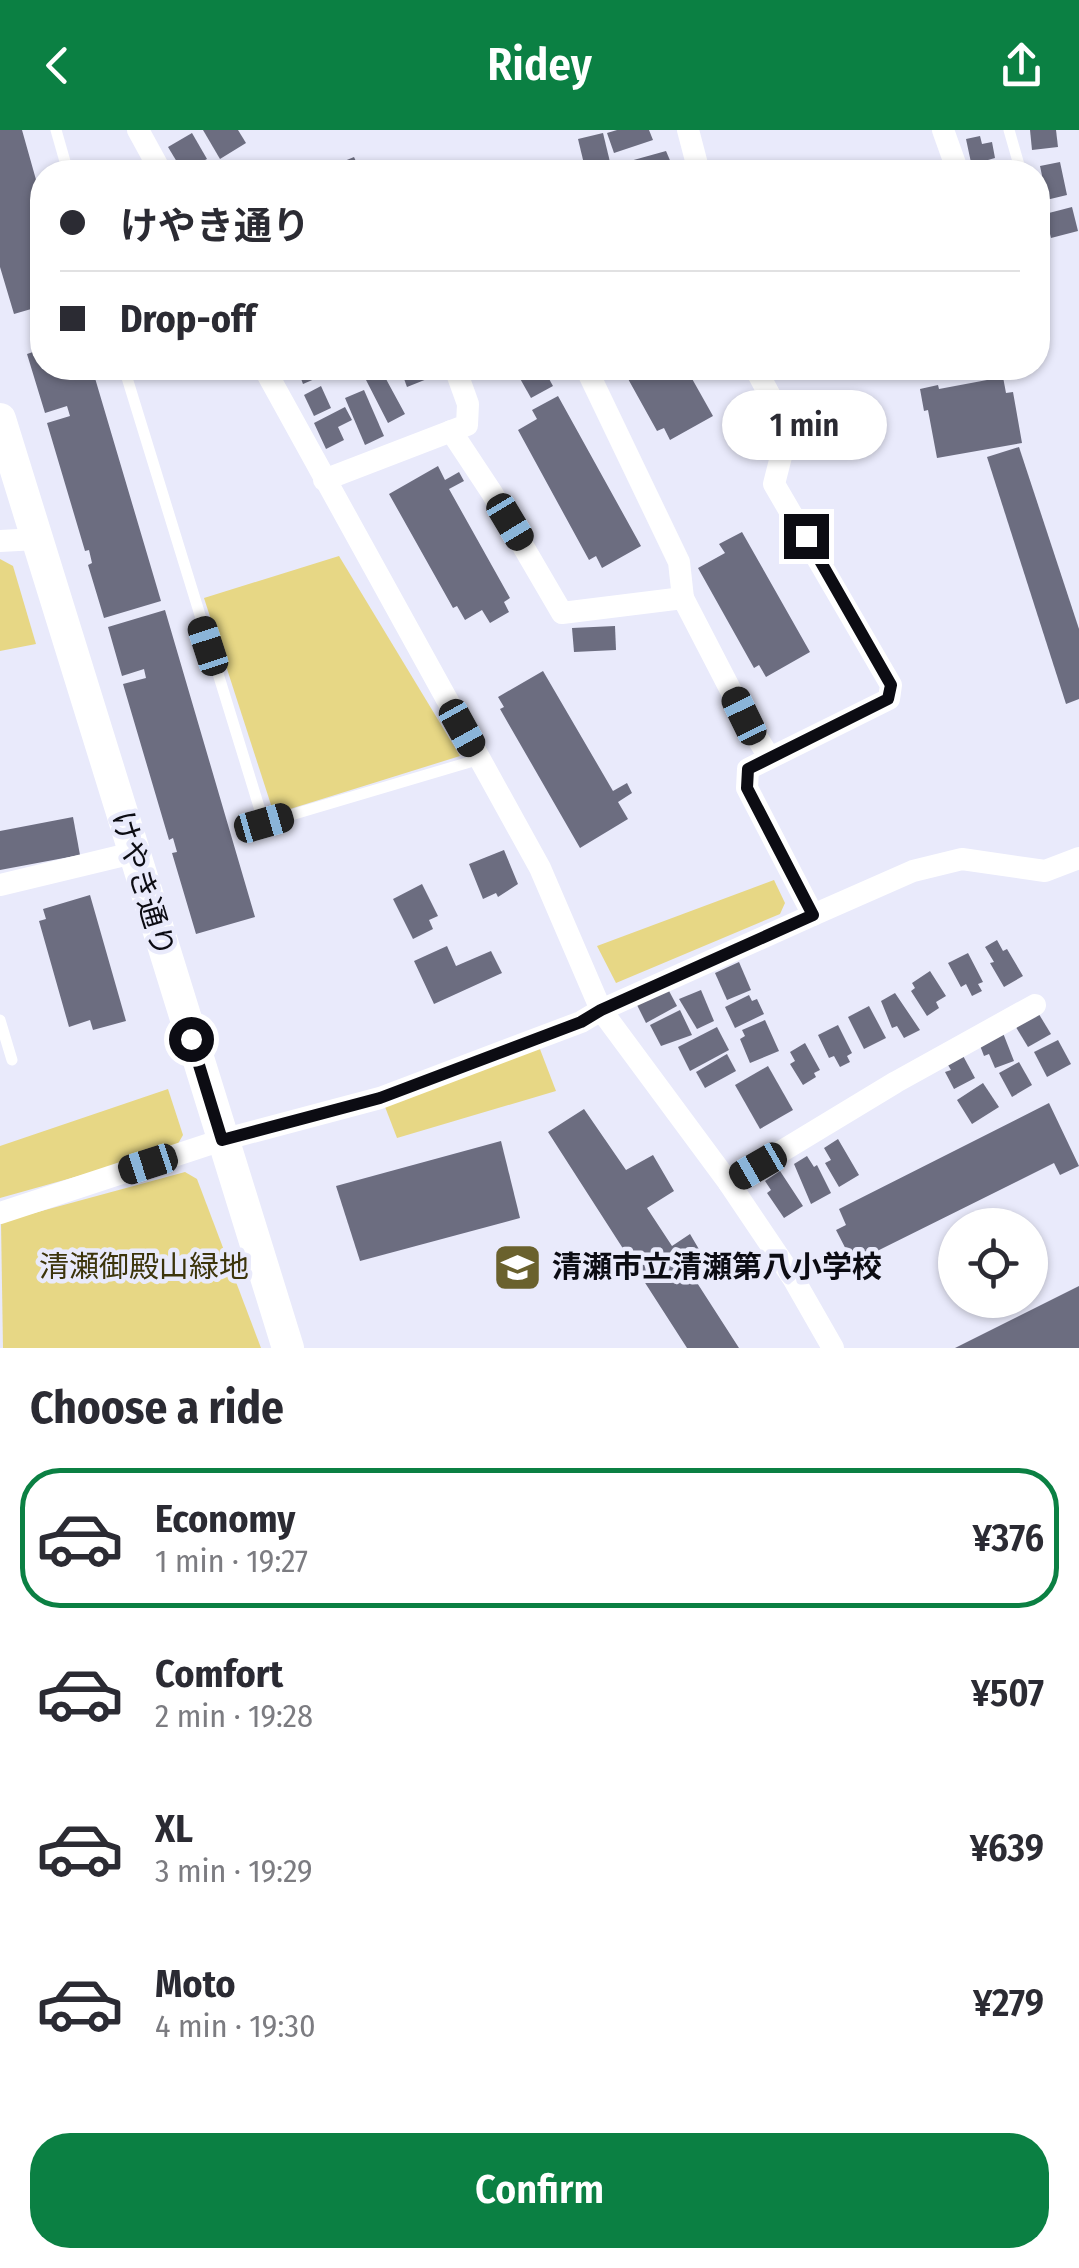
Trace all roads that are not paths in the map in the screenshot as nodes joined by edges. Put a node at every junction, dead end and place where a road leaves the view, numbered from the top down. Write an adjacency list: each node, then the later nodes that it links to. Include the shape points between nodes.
1 (56, 130): 6 (lane)
2 (688, 130): 8 (street)
3 (943, 130): 9 (street)
4 (1010, 130): 10 (lane)
5 (150, 134): 7 (street)
6 (65, 160)
7 (158, 160)
8 (696, 160)
9 (954, 160)
10 (1017, 160)
11 (128, 380): 23 (lane, via 264,823)
12 (270, 380): 18 (street)
13 (459, 380): 17 (street, via 467,425)
14 (592, 380): 21 (street, via 679,562)
15 (761, 380): 22 (street, via 788,429 774,484 891,685 888,699)
16 (0, 419): 19 (street, けやき通り)
17 (451, 431): 18 (street); 21 (street, via 562,614)
18 (324, 480): 23 (street)
19 (37, 540): 20 (street); 24 (street, けやき通り)
20 (0, 542)
21 (684, 598): 22 (street)
22 (770, 757): 27 (street, via 748,769 747,788)
23 (480, 759): 29 (street, via 540,868)
24 (133, 853): 26 (street); 32 (street, けやき通り)
25 (1079, 858): 27 (street, via 1045,870 962,859 913,871)
26 (0, 885)
27 (813, 915): 29 (street)
28 (1035, 1005): 33 (street)
29 (601, 1010): 32 (street, via 380,1098); 33 (street)
30 (0, 1020): 31 (lane)
31 (12, 1060)
32 (222, 1140): 34 (street); 35 (street, けやき通り)
33 (729, 1183): 36 (street)
34 (0, 1212)
35 (288, 1348)
36 (833, 1348)

